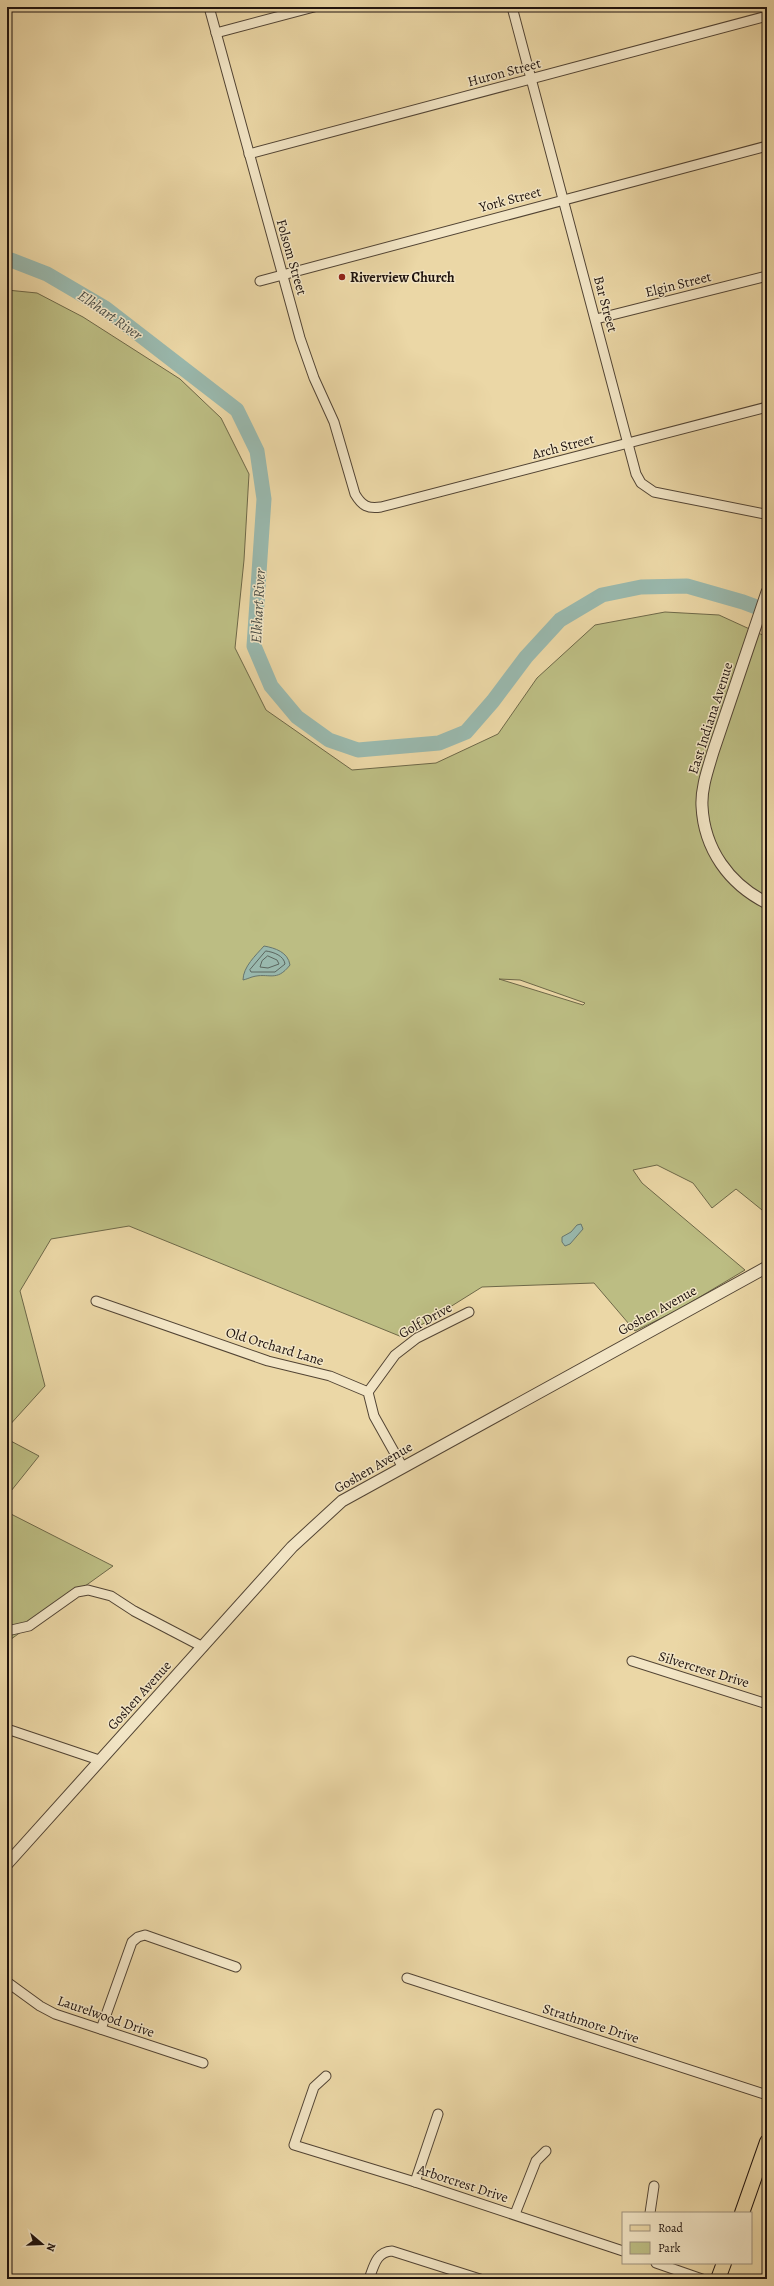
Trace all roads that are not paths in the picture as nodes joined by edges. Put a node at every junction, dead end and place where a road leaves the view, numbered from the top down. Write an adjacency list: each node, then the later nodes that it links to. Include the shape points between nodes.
1 (209, 7): 5 (street, Folsom Street)
2 (314, 7): 5 (street)
3 (512, 7): 6 (street, Bar Street)
4 (767, 16): 6 (street, Huron Street)
5 (216, 33): 8 (street, Folsom Street)
6 (532, 79): 8 (street, Huron Street); 9 (street, Bar Street)
7 (767, 146): 9 (street, York Street)
8 (249, 154): 10 (street, Folsom Street)
9 (564, 199): 10 (street, York Street); 13 (street, Bar Street)
10 (283, 275): 12 (street, York Street); 16 (street, Folsom Street, via 300,338 314,378 334,422 355,494 359,502)
11 (767, 276): 13 (street, Elgin Street)
12 (260, 281)
13 (596, 319): 15 (street, Bar Street)
14 (767, 407): 15 (street, Arch Street)
15 (627, 443): 16 (street, Arch Street, via 381,507); 17 (street, Bar Street, via 636,474 641,483 654,492)
16 (366, 506)
17 (765, 514)
18 (767, 592): 19 (street, East Indiana Avenue, via 711,759 705,779 702,805 709,842 717,858 727,873 742,887)
19 (767, 903)
20 (767, 1267): 24 (street, Goshen Avenue)
21 (96, 1301): 23 (street, Old Orchard Lane, via 268,1361 330,1376)
22 (469, 1312): 23 (street, Golf Drive, via 417,1338 395,1355)
23 (368, 1392): 24 (street, via 374,1416)
24 (402, 1466): 26 (street, Goshen Avenue, via 342,1500 320,1520 292,1547)
25 (7, 1632): 26 (street, via 29,1626 77,1592 88,1590 111,1596)
26 (203, 1647): 30 (street, Goshen Avenue)
27 (632, 1661): 28 (street, Silvercrest Drive)
28 (767, 1704)
29 (7, 1729): 30 (street)
30 (99, 1760): 31 (street, Goshen Avenue)
31 (7, 1864)
32 (236, 1967): 35 (street, via 145,1935 138,1936 132,1942)
33 (407, 1978): 38 (street, Strathmore Drive)
34 (7, 1982): 35 (street, Laurelwood Drive, via 55,2014)
35 (101, 2029): 36 (street, Laurelwood Drive)
36 (203, 2063)
37 (326, 2076): 42 (street, Arborcrest Drive, via 314,2087 294,2145)
38 (767, 2095)
39 (438, 2114): 42 (street)
40 (767, 2142): 45 (main road)
41 (546, 2151): 46 (street, via 536,2161)
42 (415, 2182): 46 (street, Arborcrest Drive)
43 (654, 2186): 44 (street)
44 (650, 2212)
45 (742, 2212)
46 (515, 2214): 47 (street, Arborcrest Drive)
47 (622, 2251)
48 (659, 2264): 52 (street)
49 (724, 2264): 53 (main road)
50 (369, 2279): 51 (street, via 378,2256 392,2250)
51 (480, 2279)
52 (702, 2279)
53 (718, 2279)

